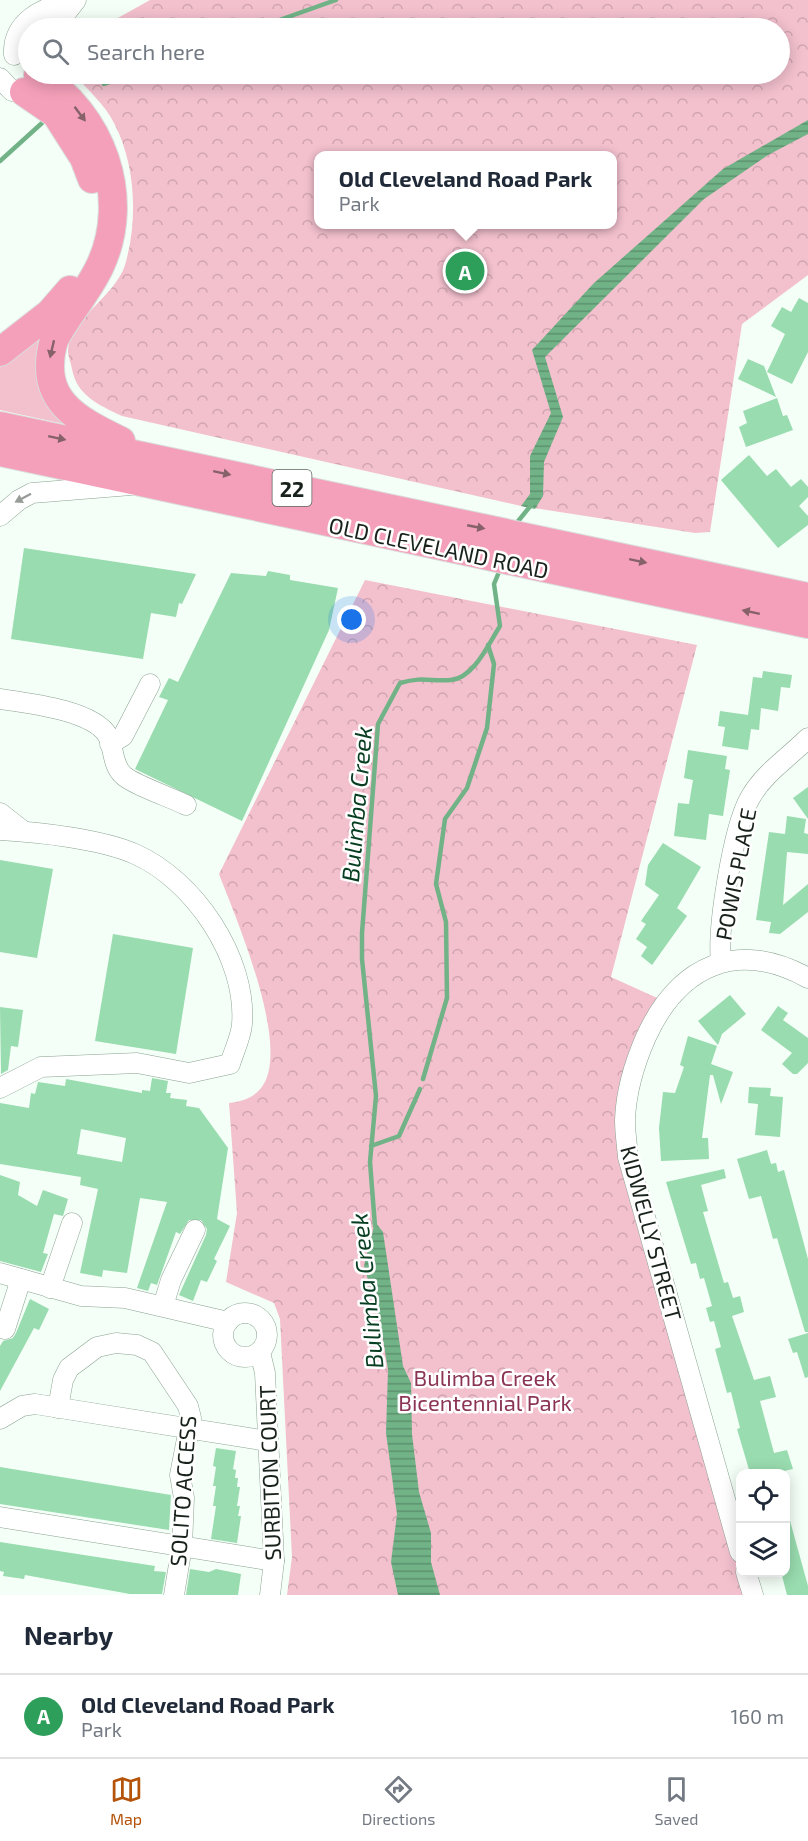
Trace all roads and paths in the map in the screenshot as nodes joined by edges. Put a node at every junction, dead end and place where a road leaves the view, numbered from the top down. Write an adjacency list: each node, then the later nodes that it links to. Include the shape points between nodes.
1 (71, 0): 3 (street, via 49,6)
2 (76, 0): 4 (street)
3 (31, 18)
4 (62, 18)
5 (18, 35): 6 (street, via 13,43)
6 (14, 73)
7 (25, 84): 9 (highway, via 56,114 81,152 94,184 97,223 88,259 62,301)
8 (36, 84): 12 (highway, one-way to 12, via 69,100 90,128 106,161 113,196 112,226 105,254 54,340 50,363 53,386 66,408 82,422)
9 (0, 352)
10 (0, 426): 12 (highway, OLD CLEVELAND ROAD / 22, one-way to 12)
11 (0, 452): 13 (highway, OLD CLEVELAND ROAD / 22)
12 (165, 462): 15 (highway, OLD CLEVELAND ROAD / 22, one-way to 15)
13 (142, 484): 14 (street, one-way to 14, via 32,493); 15 (highway, OLD CLEVELAND ROAD / 22)
14 (0, 516)
15 (416, 528): 16 (highway, OLD CLEVELAND ROAD / 22, one-way to 16, via 580,548); 17 (highway, OLD CLEVELAND ROAD / 22, one-way to 15, via 580,576)
16 (808, 597)
17 (808, 624)
18 (150, 684): 21 (street, via 123,736)
19 (0, 699): 21 (street, via 57,707 91,722 108,735)
20 (808, 738): 26 (street, POWIS PLACE, via 765,776 749,799 728,883 719,945)
21 (110, 744): 22 (street, via 122,774)
22 (186, 805)
23 (0, 813): 25 (street)
24 (0, 830): 25 (street)
25 (23, 831): 28 (street, via 103,844 165,870 197,900 221,939 239,987 242,1025 230,1064 189,1073 137,1063 41,1067)
26 (721, 962): 27 (street, KIDWELLY STREET, via 760,959 785,965); 43 (street, KIDWELLY STREET, via 686,979 666,1002 639,1054 625,1119 628,1157)
27 (808, 978)
28 (0, 1088)
29 (72, 1222): 33 (street)
30 (195, 1230): 34 (street)
31 (0, 1273): 32 (street)
32 (21, 1279): 33 (street); 36 (street)
33 (50, 1288): 34 (street, via 81,1296 125,1298)
34 (163, 1306): 35 (street)
35 (228, 1322): 37 (street, via 223,1337 231,1352 244,1357); 37 (street, via 246,1313 260,1319 267,1331)
36 (5, 1329)
37 (260, 1352): 41 (street, SURBITON COURT, via 265,1373)
38 (58, 1408): 39 (street, via 22,1406); 40 (street); 40 (street, SOLITO ACCESS, via 69,1368 97,1347 116,1343 137,1345 152,1352 188,1406)
39 (0, 1419)
40 (188, 1428): 41 (street); 44 (street, SOLITO ACCESS, via 180,1475 184,1498)
41 (268, 1441): 45 (street, SURBITON COURT)
42 (0, 1516): 44 (street)
43 (736, 1535)
44 (182, 1546): 45 (street); 47 (street, SOLITO ACCESS)
45 (273, 1561): 48 (street, SURBITON COURT)
46 (748, 1577): 49 (street)
47 (174, 1595)
48 (270, 1595)
49 (753, 1595)

